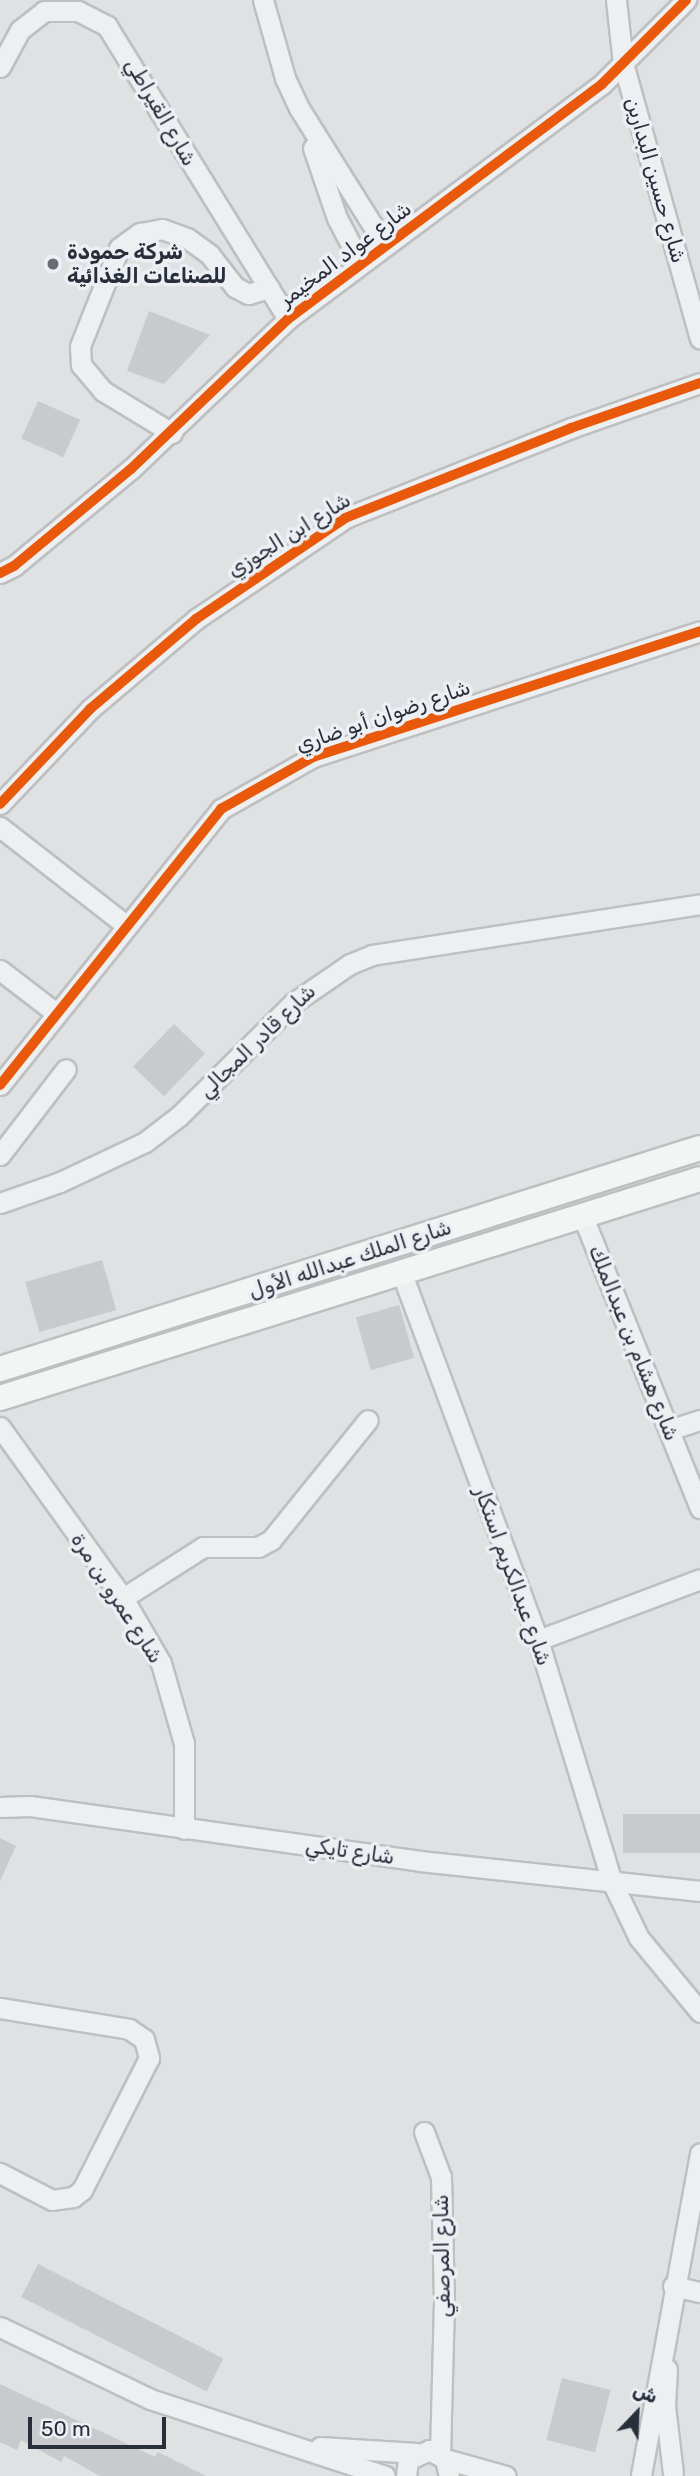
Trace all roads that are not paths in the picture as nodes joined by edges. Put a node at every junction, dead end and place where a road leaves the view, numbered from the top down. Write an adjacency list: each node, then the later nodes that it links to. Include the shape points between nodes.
1 (263, 0): 6 (street, via 285,78)
2 (616, 0): 4 (street, شارع حسين البدارين)
3 (687, 0): 4 (street, شارع عواد المخيمر)
4 (623, 63): 7 (street, شارع عواد المخيمر, via 576,104); 11 (street, شارع حسين البدارين)
5 (0, 67): 9 (street, شارع القيراطي, via 20,30 44,11 78,11 107,26)
6 (299, 108): 7 (street); 8 (street, via 337,218)
7 (385, 245): 8 (street, شارع عواد المخيمر)
8 (360, 262): 10 (street, شارع عواد المخيمر)
9 (269, 288): 10 (street, شارع القيراطي); 13 (street, via 248,294 235,287 202,250 162,229 140,233 119,248 84,334 81,365 103,391)
10 (288, 319): 13 (street, شارع عواد المخيمر)
11 (700, 338)
12 (700, 383): 16 (street, شارع ابن الجوزي, via 571,428 345,518 196,619 90,709)
13 (172, 432): 14 (street, شارع عواد المخيمر, via 15,566)
14 (0, 573)
15 (700, 631): 19 (street, شارع رضوان أبو ضاري, via 313,757 221,809)
16 (0, 804)
17 (0, 827): 19 (street)
18 (700, 904): 27 (street, شارع قادر المجالي, via 385,953 351,964 293,1003 179,1116 145,1142 60,1182)
19 (127, 926): 21 (street, شارع رضوان أبو ضاري)
20 (0, 970): 21 (street)
21 (56, 1013): 23 (street, شارع رضوان أبو ضاري)
22 (65, 1069): 25 (street)
23 (0, 1085)
24 (700, 1148): 30 (main road, شارع الملك عبدالله الأول)
25 (0, 1155)
26 (700, 1179): 28 (main road, شارع الملك عبدالله الأول)
27 (0, 1203)
28 (583, 1217): 29 (main road, شارع الملك عبدالله الأول); 35 (street, شارع هشام بن عبدالملك)
29 (402, 1274): 31 (main road, شارع الملك عبدالله الأول); 39 (street, شارع عبدالكريم استكار)
30 (0, 1369)
31 (0, 1398)
32 (368, 1420): 38 (street, via 265,1544 203,1547)
33 (700, 1420): 35 (street)
34 (0, 1427): 38 (street, شارع عمرو بن مرة)
35 (669, 1430): 36 (street, شارع هشام بن عبدالملك)
36 (700, 1508)
37 (700, 1579): 39 (street)
38 (122, 1598): 41 (street, شارع عمرو بن مرة, via 161,1663 179,1716 184,1743)
39 (538, 1640): 42 (street, شارع عبدالكريم استكار)
40 (0, 1807): 41 (street, شارع تايكي, via 30,1806)
41 (184, 1829): 42 (street, شارع تايكي)
42 (612, 1882): 43 (street, شارع تايكي); 45 (street, شارع عبدالكريم استكار, via 639,1938)
43 (700, 1891)
44 (0, 2008): 48 (street, via 129,2029 144,2039 149,2058 82,2190 73,2197 52,2200)
45 (700, 2012)
46 (424, 2132): 53 (street, شارع المرصفي, via 441,2177 441,2384)
47 (700, 2153): 50 (street)
48 (0, 2173)
49 (700, 2204): 50 (street)
50 (686, 2289): 54 (street, via 666,2375); 55 (street)
51 (0, 2327): 52 (street, via 150,2399)
52 (298, 2446): 53 (street); 56 (street)
53 (435, 2459): 57 (street, شارع المرصفي, via 408,2460); 58 (street)
54 (675, 2474): 55 (street, via 656,2469)
55 (640, 2475)
56 (385, 2476)
57 (406, 2476)
58 (506, 2476)

